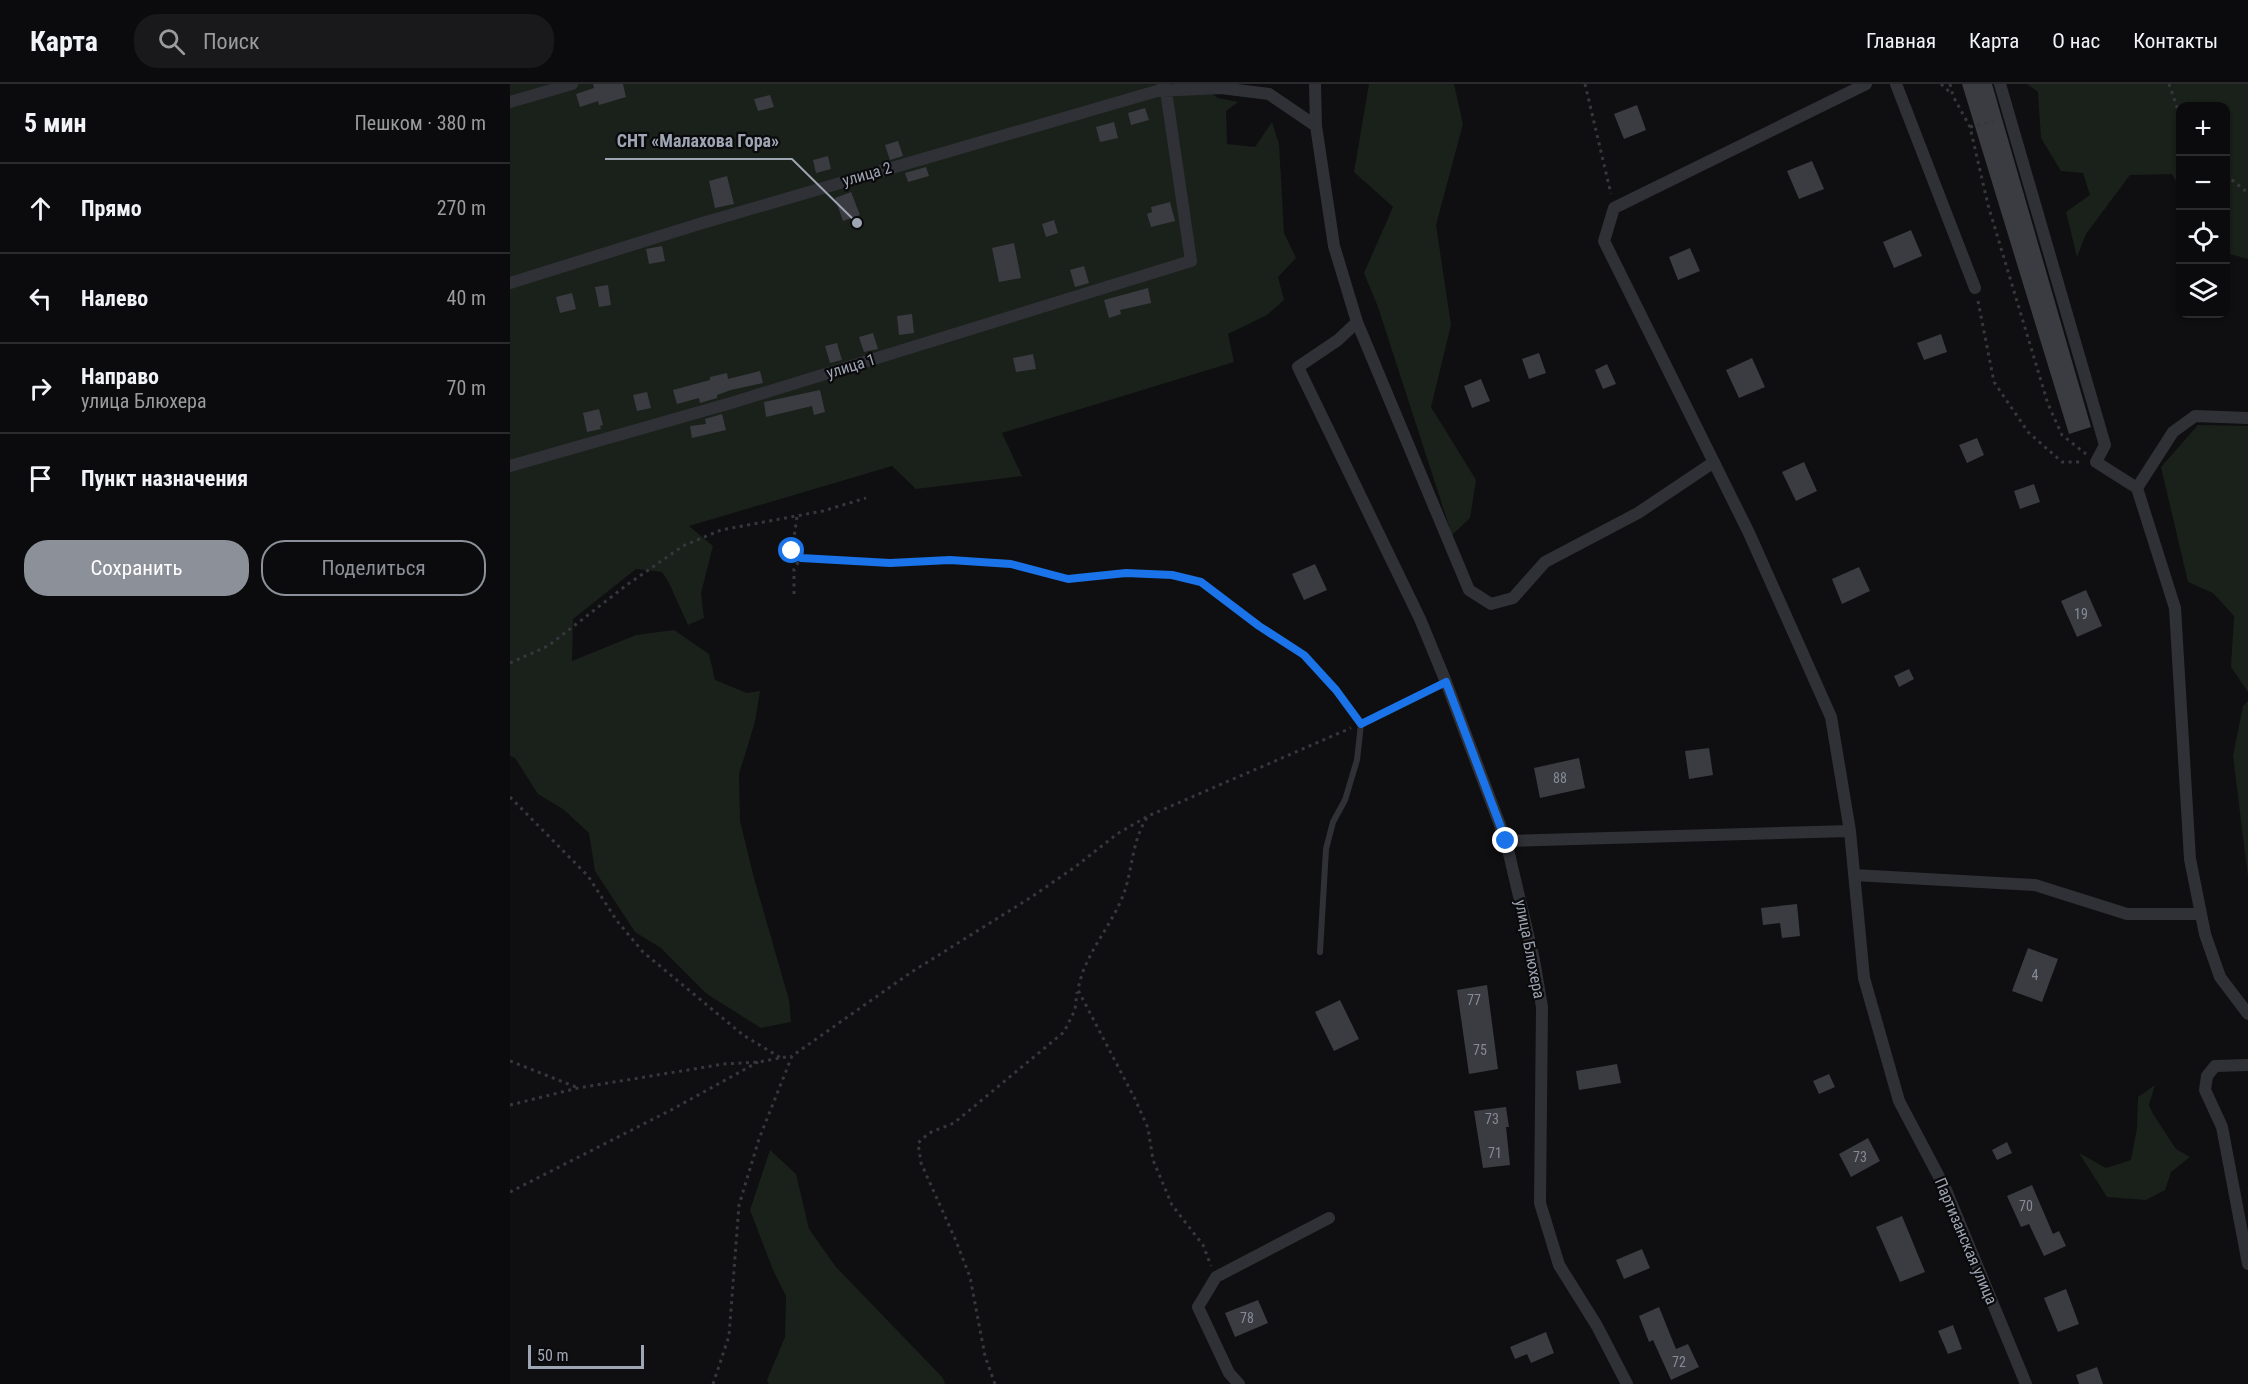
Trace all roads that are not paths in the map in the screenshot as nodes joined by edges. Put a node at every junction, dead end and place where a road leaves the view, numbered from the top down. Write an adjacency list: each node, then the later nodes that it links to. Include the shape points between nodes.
1 (572, 84): 8 (street)
2 (1315, 84): 9 (street)
3 (1866, 84): 14 (street, Партизанская улица, via 1614,208 1604,241)
4 (1896, 84): 11 (street)
5 (2000, 84): 16 (street, via 2104,445 2096,462)
6 (1217, 86): 7 (street, улица 2); 9 (street, улица 2, via 1269,94)
7 (1162, 89): 10 (street, улица 2, via 710,220); 15 (street, улица 1, via 1191,261 731,403)
8 (510, 102)
9 (1316, 126): 12 (street, via 1334,246)
10 (510, 283)
11 (1975, 288)
12 (1357, 322): 14 (street, via 1469,590 1491,603 1513,598 1545,562 1638,513); 17 (street, улица Блюхера, via 1298,367)
13 (2248, 418): 16 (street, via 2194,416 2173,432)
14 (1714, 462): 18 (street, Партизанская улица, via 1831,717)
15 (510, 466)
16 (2137, 488): 21 (street, via 2175,608 2190,859)
17 (1446, 682): 19 (street, улица Блюхера); 22 (lane, via 1361,724 1357,760 1326,849)
18 (1850, 831): 19 (street); 20 (street, Партизанская улица)
19 (1506, 841): 28 (street, улица Блюхера, via 1542,1007 1540,1203 1559,1265)
20 (1854, 875): 21 (street, via 2035,885 2127,914); 29 (street, Партизанская улица, via 1864,978 1899,1101 1946,1190)
21 (2201, 914): 23 (street, via 2220,977)
22 (1320, 952)
23 (2248, 1014)
24 (2248, 1065): 26 (street, via 2215,1066 2207,1076 2205,1090 2222,1127)
25 (1329, 1218): 27 (street, via 1216,1278 1198,1307 1229,1372)
26 (2248, 1264)
27 (1239, 1384)
28 (1627, 1384)
29 (2026, 1384)

